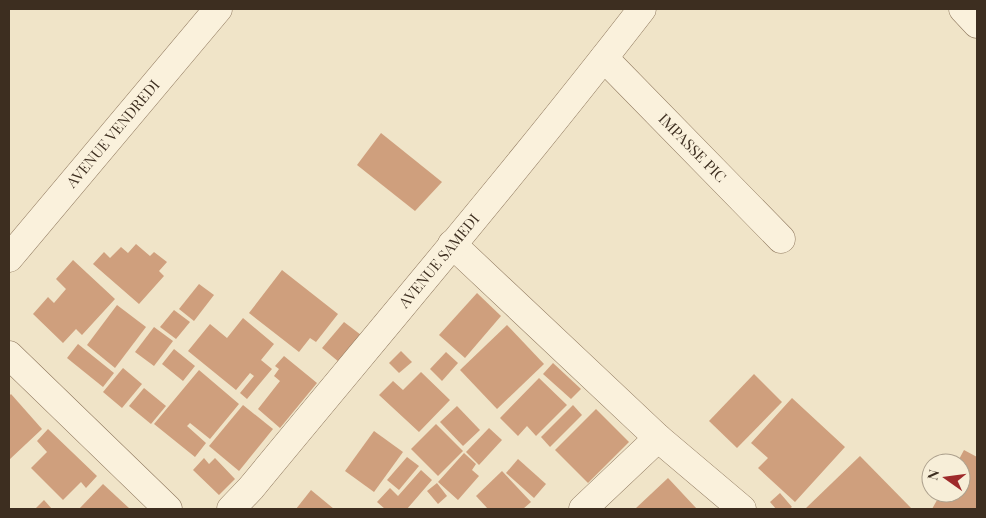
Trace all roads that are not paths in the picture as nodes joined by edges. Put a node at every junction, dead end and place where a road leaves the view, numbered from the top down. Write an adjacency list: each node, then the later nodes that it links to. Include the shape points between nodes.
1 (218, 9): 8 (street, AVENUE VENDREDI)
2 (642, 9): 5 (street, AVENUE SAMEDI)
3 (963, 9): 4 (street)
4 (977, 24)
5 (604, 58): 6 (street, IMPASSE PIC); 7 (street, AVENUE SAMEDI)
6 (781, 239)
7 (452, 244): 10 (street); 12 (street, AVENUE SAMEDI)
8 (9, 258)
9 (9, 355): 11 (street)
10 (658, 438): 13 (street); 14 (street)
11 (168, 509)
12 (231, 509)
13 (583, 509)
14 (742, 509)

